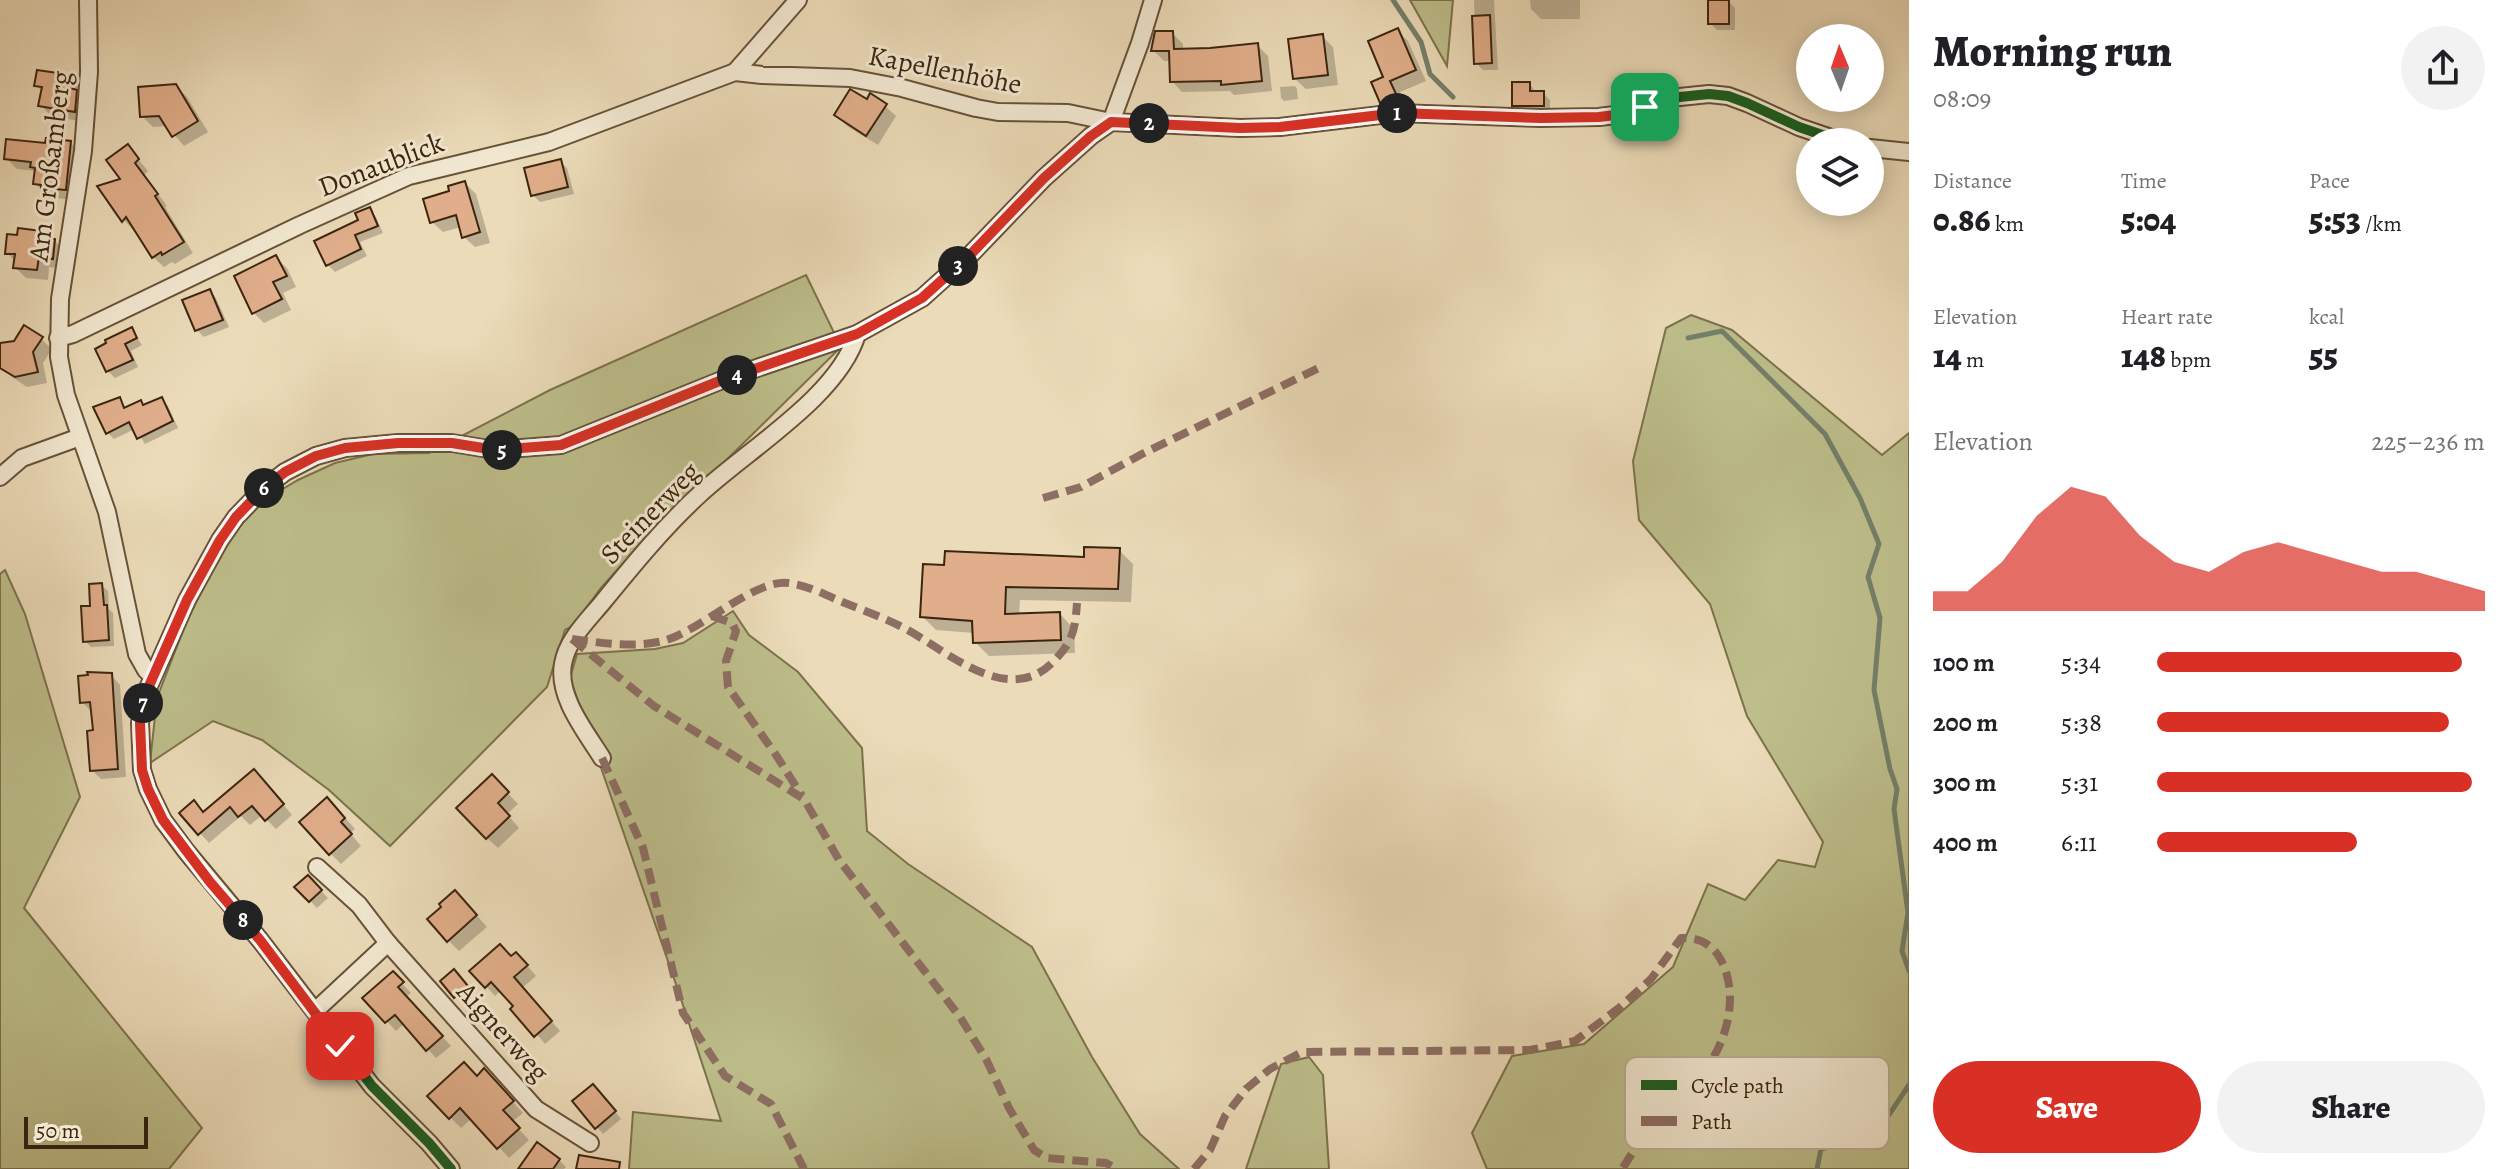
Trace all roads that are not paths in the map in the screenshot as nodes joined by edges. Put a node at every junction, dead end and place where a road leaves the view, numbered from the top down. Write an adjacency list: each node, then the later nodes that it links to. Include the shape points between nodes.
1 (88, 0): 10 (street, Am Großamberg, via 85,136)
2 (798, 0): 4 (street)
3 (1153, 0): 5 (street)
4 (735, 72): 5 (street, Kapellenhöhe, via 850,78 998,112 1068,113); 10 (street, Donaublick, via 549,142 409,176)
5 (1111, 122): 6 (street, Kapellenhöhe, via 1240,128 1397,113 1599,117 1670,98 1709,94 1728,96); 9 (street, via 1044,178 922,298)
6 (1802, 128)
7 (1884, 149): 8 (street)
8 (1909, 152)
9 (857, 334): 13 (street, via 722,380 561,445 495,450 398,443 316,456 285,472 236,517 193,588); 14 (street, Steinerweg, via 853,349 826,385 692,502 572,639 563,665 564,690)
10 (58, 338): 11 (street, Am Großamberg, via 60,372)
11 (80, 437): 12 (street, via 22,458); 13 (street, Am Großamberg, via 107,512 137,654)
12 (0, 477)
13 (152, 676): 17 (street, via 140,723 142,770 163,820)
14 (602, 758)
15 (317, 867): 16 (street, Aignerweg, via 359,905)
16 (388, 943): 17 (street); 18 (street, Aignerweg, via 536,1109)
17 (315, 1011): 19 (street, via 372,1086)
18 (590, 1143)
19 (451, 1169)

